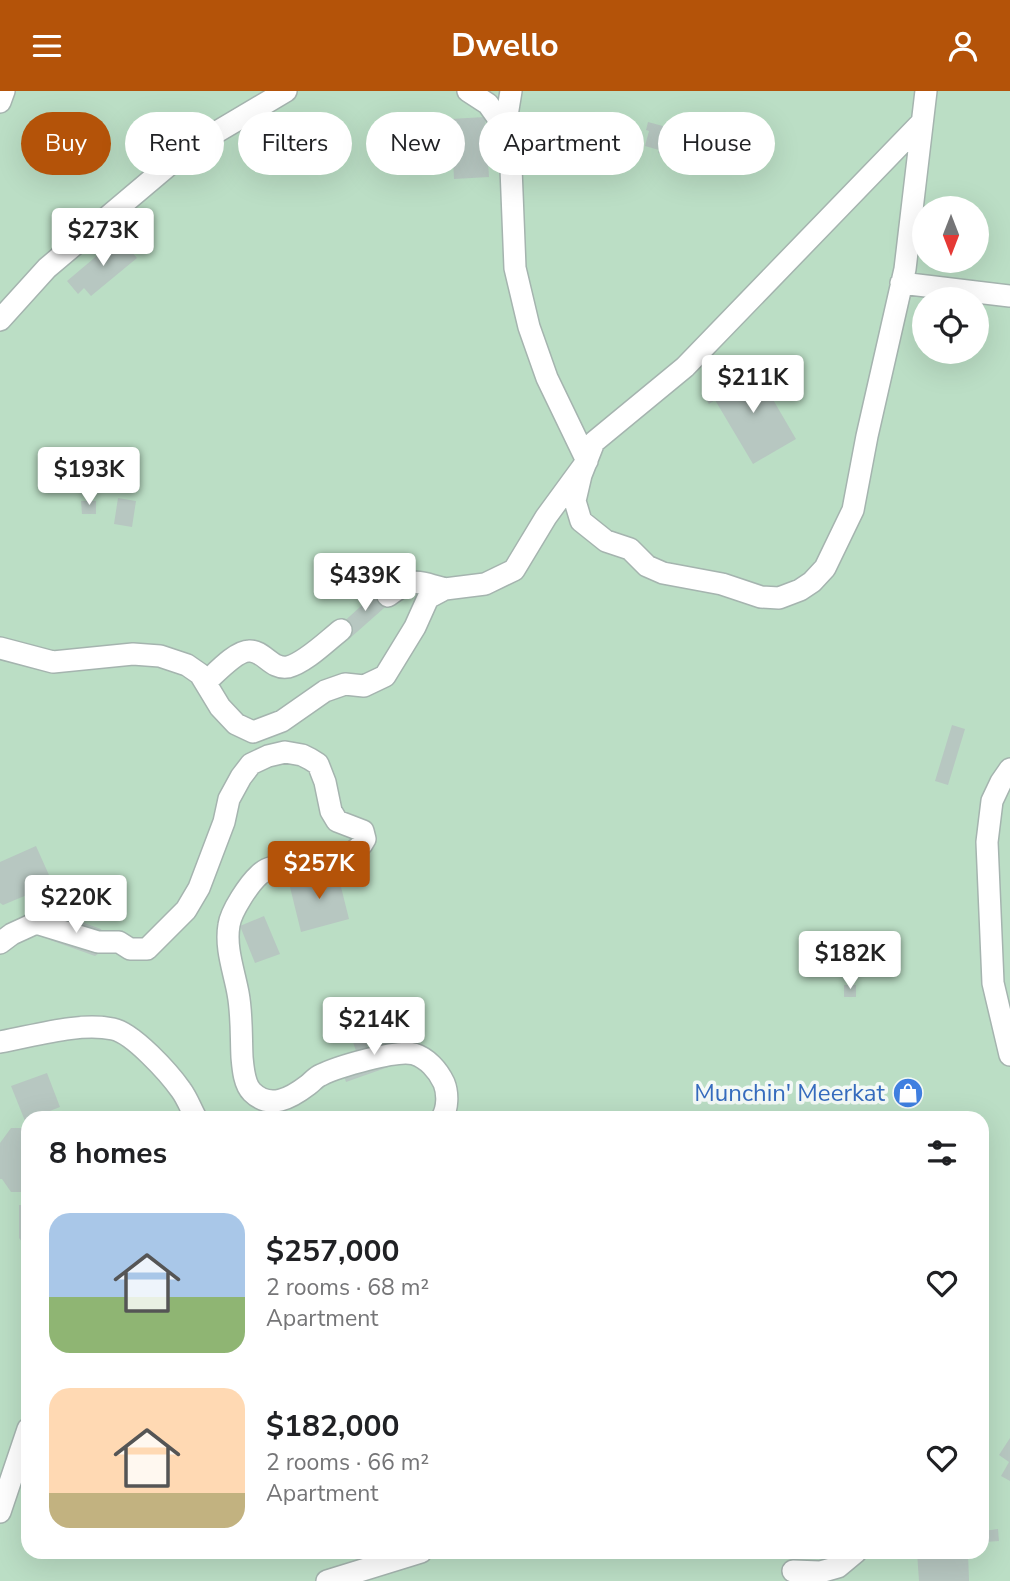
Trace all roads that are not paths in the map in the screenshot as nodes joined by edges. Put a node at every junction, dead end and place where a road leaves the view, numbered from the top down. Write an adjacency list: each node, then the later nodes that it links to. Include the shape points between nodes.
1 (4, 91): 6 (lane)
2 (286, 91): 13 (lane, via 188,149 47,268)
3 (468, 91): 7 (lane)
4 (511, 91): 8 (lane)
5 (926, 91): 9 (lane)
6 (0, 102)
7 (494, 112)
8 (508, 112)
9 (922, 122): 11 (lane); 14 (lane, via 685,367 594,442)
10 (511, 175): 14 (lane, via 515,268 529,327)
11 (901, 283): 12 (lane); 14 (lane, via 853,510 825,568 800,590 779,598 761,597 647,566 630,549 606,541 581,521 575,501)
12 (1010, 296)
13 (0, 320)
14 (587, 461): 15 (lane, via 513,570 485,584)
15 (445, 589): 16 (lane, via 405,583); 19 (lane, via 428,599 386,675 364,686 345,684 325,691 282,721 253,732 236,724)
16 (388, 596)
17 (341, 630): 19 (lane, via 288,667 277,667 247,650)
18 (0, 648): 19 (lane, via 53,663 133,654 160,656 187,664)
19 (206, 683)
20 (1010, 769): 23 (lane, via 992,801 987,842 993,983)
21 (0, 943): 25 (lane, via 36,923 98,942 147,949 186,910 199,888 229,799 251,764 285,752 302,755 318,764 337,821 363,831 365,839 350,855 296,867 278,866 259,874 229,923 248,1088 266,1101 276,1102 337,1069 391,1054 413,1054 438,1071 446,1089)
22 (0, 1042): 24 (lane, via 68,1029 115,1029 132,1038 159,1065)
23 (1008, 1042)
24 (192, 1111)
25 (445, 1111)
26 (21, 1450): 27 (lane)
27 (0, 1512)
28 (398, 1559): 31 (lane)
29 (848, 1559): 30 (lane, via 820,1572)
30 (793, 1571)
31 (327, 1581)

